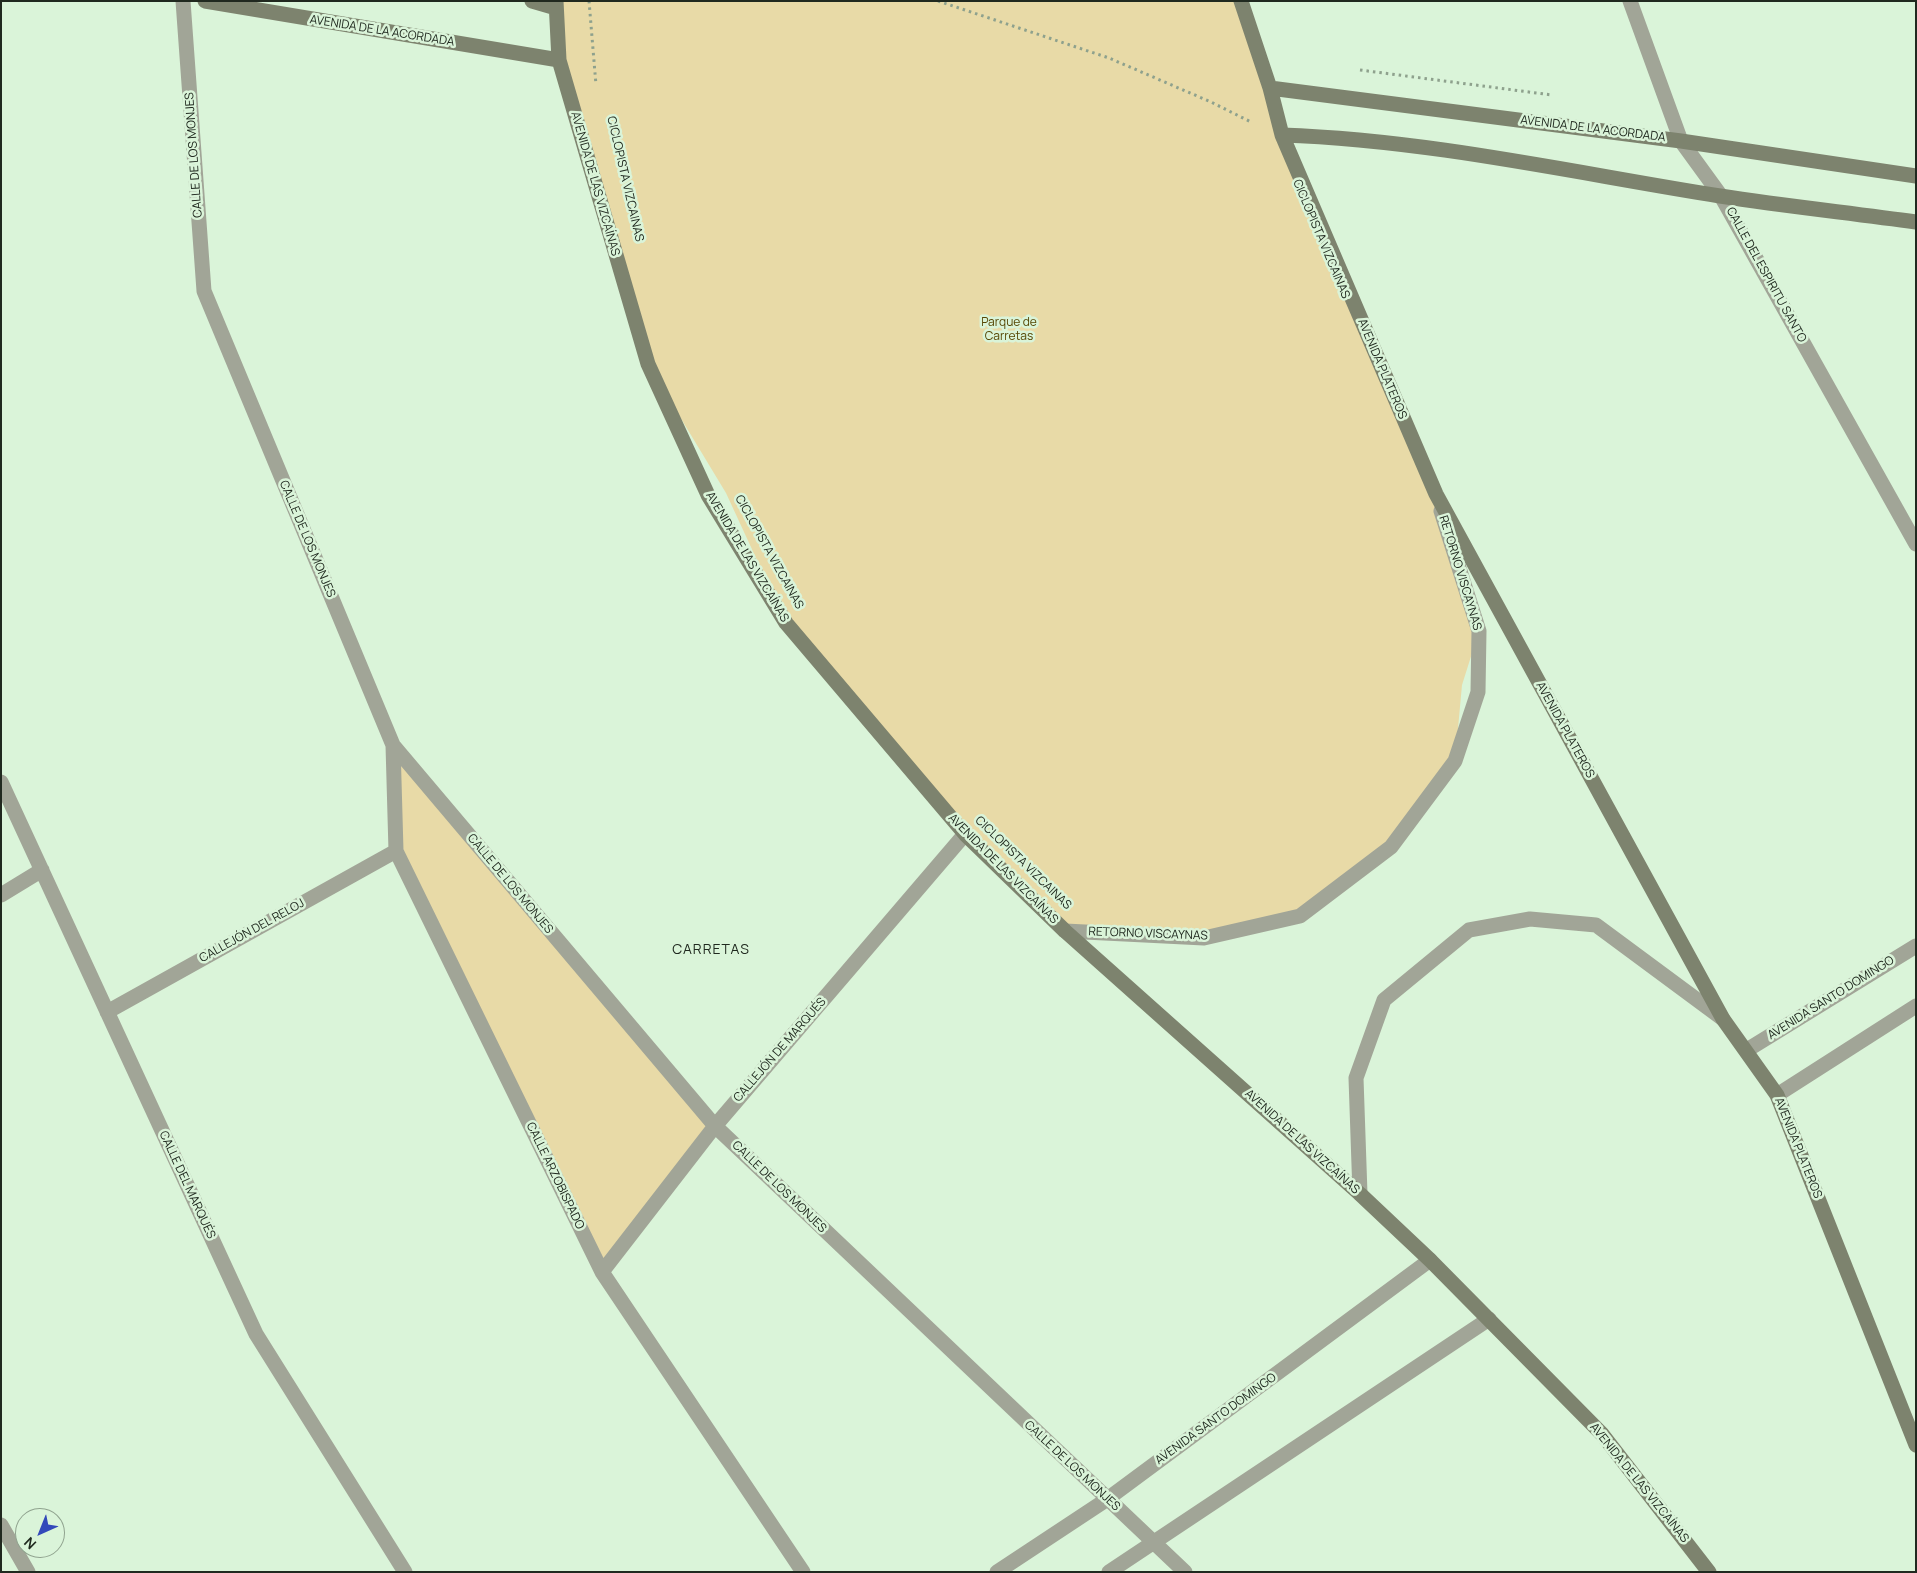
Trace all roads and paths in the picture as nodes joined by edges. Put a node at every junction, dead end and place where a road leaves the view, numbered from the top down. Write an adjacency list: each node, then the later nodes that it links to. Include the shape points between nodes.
1 (183, 1): 19 (street, CALLE DE LOS MONJES, via 204,290)
2 (205, 1): 9 (street, AVENIDA DE LA ACORDADA)
3 (532, 1): 8 (street)
4 (588, 1): 11 (path)
5 (938, 1): 12 (path, via 1109,58)
6 (1240, 1): 10 (street, AVENIDA PLATEROS)
7 (1630, 1): 13 (street, CALLE DEL ESPIRITU SANTO)
8 (556, 4): 9 (street, AVENIDA DE LAS VIZCAÍNAS)
9 (558, 60): 21 (street, AVENIDA DE LAS VIZCAÍNAS, via 648,364 708,496 786,623)
10 (1270, 88): 12 (street, AVENIDA PLATEROS); 13 (street, AVENIDA DE LA ACORDADA)
11 (597, 89)
12 (1282, 135): 15 (street, via 1330,137 1527,162); 17 (street, AVENIDA PLATEROS)
13 (1681, 141): 14 (street, AVENIDA DE LA ACORDADA); 15 (street, CALLE DEL ESPIRITU SANTO)
14 (1916, 176)
15 (1721, 196): 16 (street); 18 (street, CALLE DEL ESPIRITU SANTO)
16 (1916, 222)
17 (1436, 494): 25 (street, RETORNO VISCAYNAS, via 1479,631 1478,692 1455,761 1391,847 1300,916 1204,938); 29 (street, AVENIDA PLATEROS)
18 (1916, 544)
19 (392, 745): 22 (street, CALLE ARZOBISPADO); 32 (street, CALLE DE LOS MONJES)
20 (1, 782): 23 (street, CALLE DEL MARQUÉS)
21 (965, 834): 25 (street, AVENIDA DE LAS VIZCAÍNAS); 32 (street, CALLEJÓN DE MARQUÉS)
22 (396, 851): 28 (street, CALLEJÓN DEL RELOJ); 35 (street, CALLE ARZOBISPADO)
23 (42, 870): 24 (street); 28 (street, CALLE DEL MARQUÉS)
24 (1, 895)
25 (1065, 931): 33 (street, AVENIDA DE LAS VIZCAÍNAS)
26 (1916, 946): 30 (street, AVENIDA SANTO DOMINGO)
27 (1916, 1006): 31 (street)
28 (107, 1012): 42 (street, CALLE DEL MARQUÉS, via 256,1334)
29 (1723, 1019): 30 (street, AVENIDA PLATEROS); 33 (street, via 1596,925 1530,919 1469,930 1384,1000 1356,1078)
30 (1747, 1050): 31 (street, AVENIDA PLATEROS)
31 (1777, 1095): 37 (street, AVENIDA PLATEROS)
32 (715, 1126): 35 (street, CALLEJÓN DE MARQUÉS); 38 (street, CALLE DE LOS MONJES)
33 (1360, 1194): 34 (street, AVENIDA DE LAS VIZCAÍNAS)
34 (1430, 1260): 36 (street, AVENIDA DE LAS VIZCAÍNAS); 38 (street, AVENIDA SANTO DOMINGO)
35 (602, 1272): 43 (street, CALLE ARZOBISPADO)
36 (1489, 1319): 40 (street); 47 (street, AVENIDA DE LAS VIZCAÍNAS, via 1602,1434)
37 (1916, 1445)
38 (1106, 1500): 40 (street, CALLE DE LOS MONJES); 44 (street, AVENIDA SANTO DOMINGO)
39 (1, 1525): 41 (street)
40 (1155, 1543): 45 (street); 46 (street, CALLE DE LOS MONJES)
41 (28, 1572)
42 (405, 1572)
43 (804, 1572)
44 (997, 1572)
45 (1109, 1572)
46 (1185, 1572)
47 (1709, 1572)

